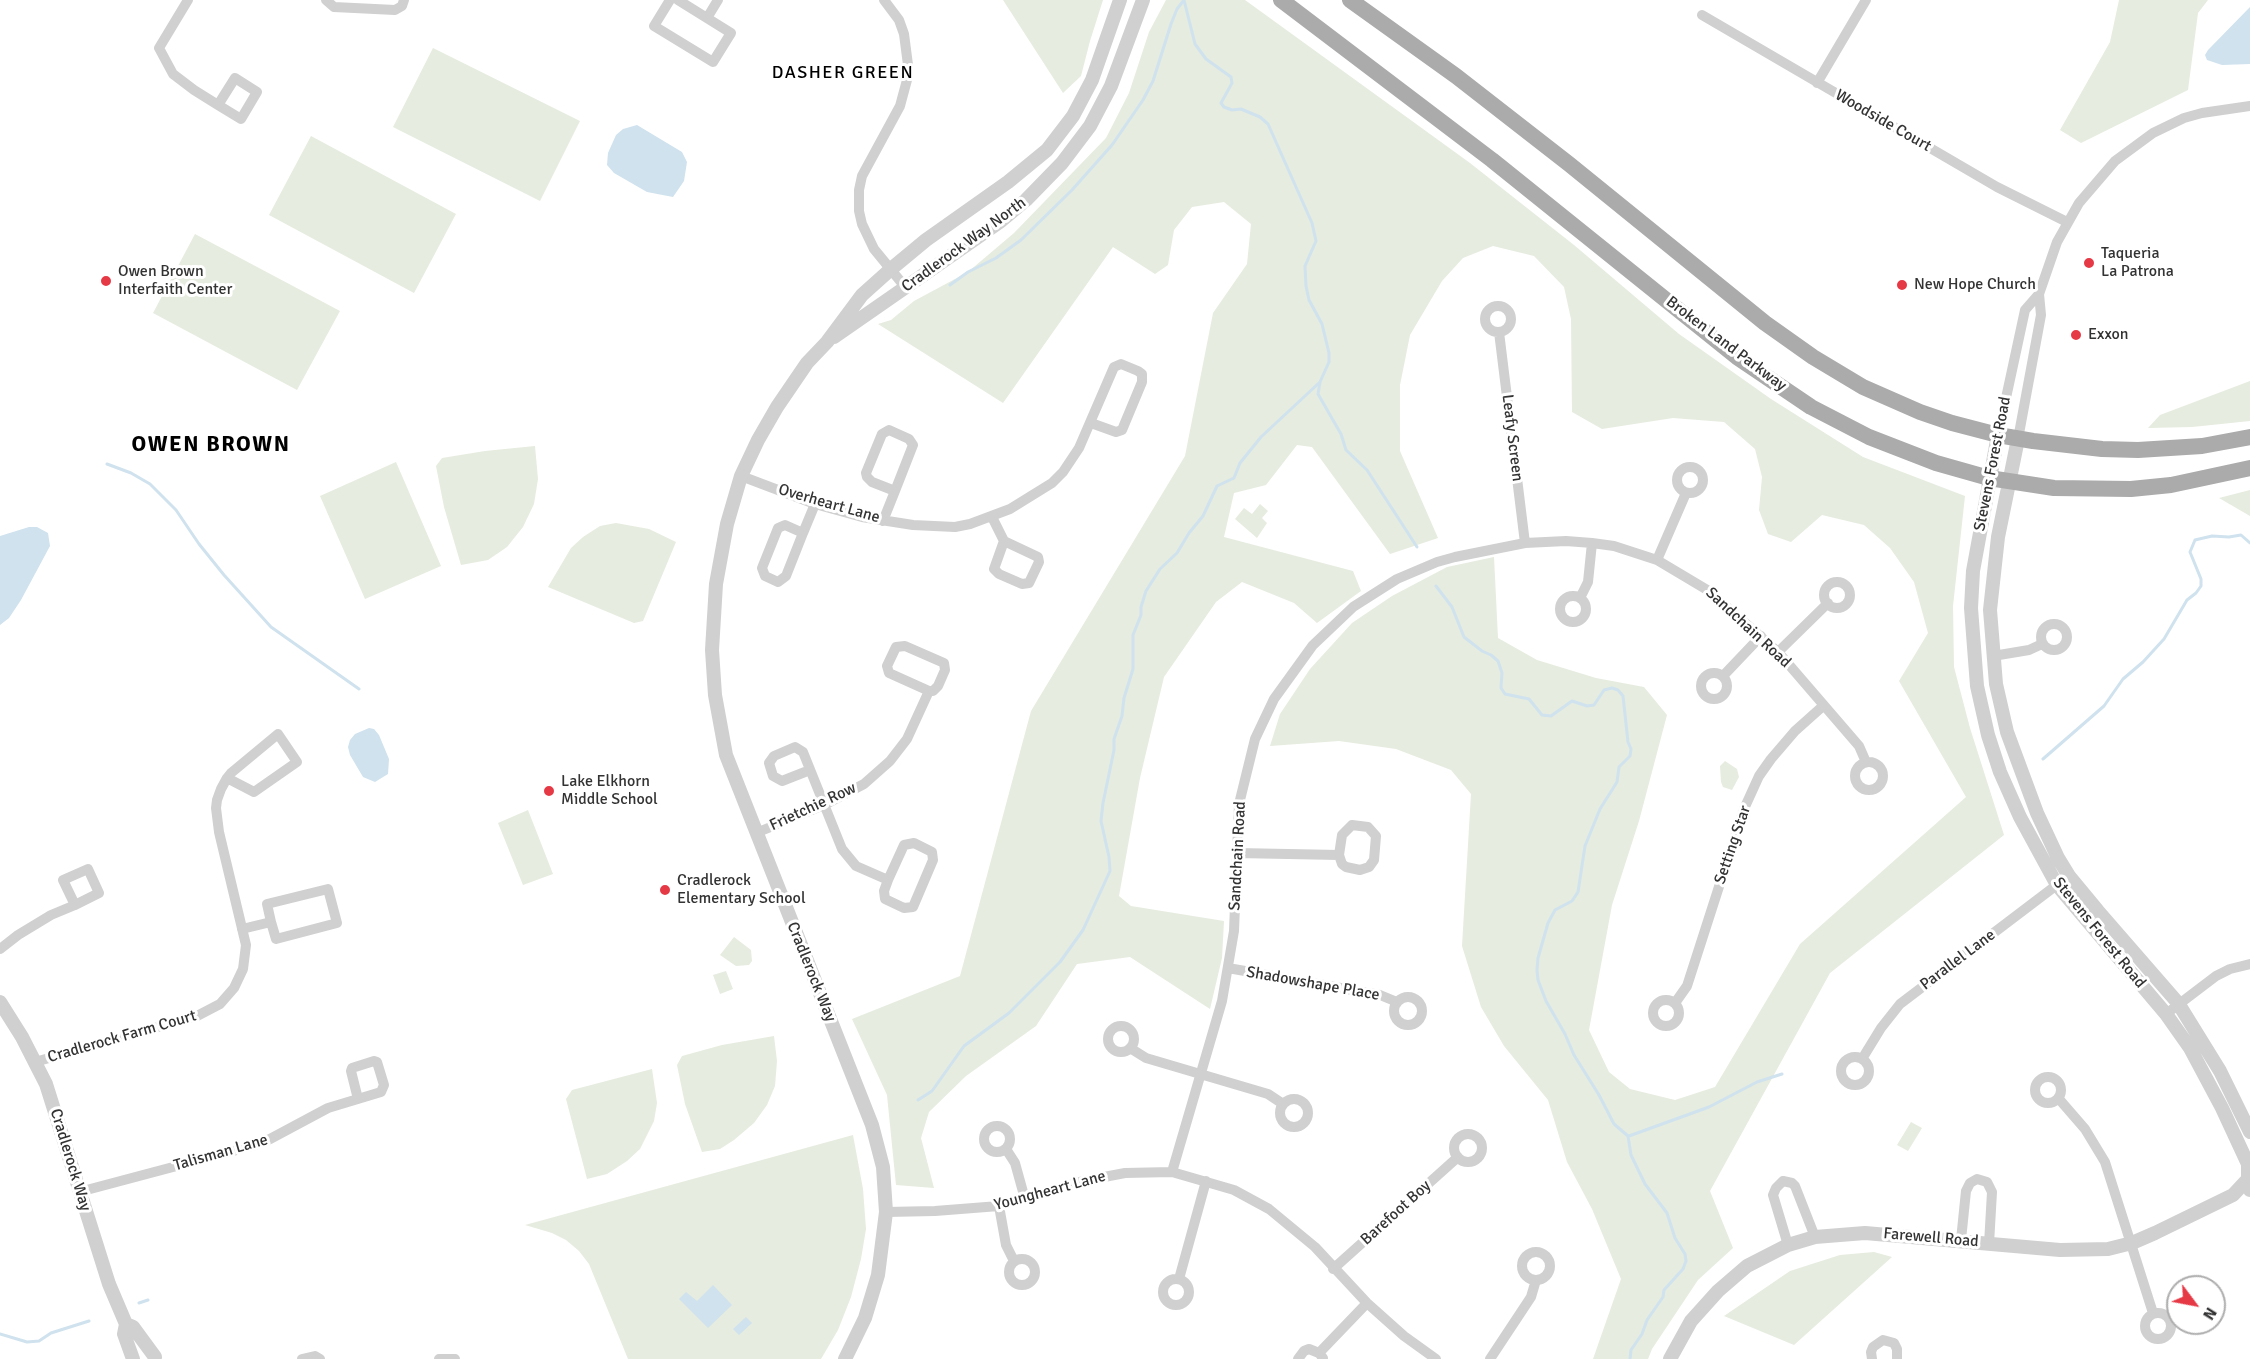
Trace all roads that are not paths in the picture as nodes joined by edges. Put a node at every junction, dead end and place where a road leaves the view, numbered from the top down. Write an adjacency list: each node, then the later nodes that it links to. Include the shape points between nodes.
1 (188, 0): 16 (street, via 159,48 173,75)
2 (326, 0): 3 (street, via 334,7 395,10)
3 (404, 0)
4 (670, 0): 14 (street, via 654,26 713,62 731,33)
5 (678, 0): 14 (street)
6 (718, 0): 14 (street)
7 (884, 0): 19 (street, via 904,34 907,80 900,106 868,163 859,190 867,236)
8 (1120, 0): 19 (street, Cradlerock Way North, via 1092,80 1054,141 1008,182)
9 (1143, 0): 20 (street, Cradlerock Way North, via 1112,86 1090,126 1062,163 1001,221)
10 (1281, 0): 30 (main road, Broken Land Parkway, via 1779,386 1869,437)
11 (1350, 0): 25 (main road, via 1456,76 1813,357 1890,399 1952,423)
12 (1866, 0): 15 (street)
13 (1702, 15): 15 (street, Woodside Court)
14 (707, 18)
15 (1818, 83): 18 (street, Woodside Court, via 1997,187)
16 (218, 105)
17 (2250, 106): 18 (street, Stevens Forest Road, via 2184,118 2139,142 2103,172)
18 (2067, 222): 21 (street, Stevens Forest Road)
19 (891, 269): 20 (street); 23 (street, Cradlerock Way North, via 862,295)
20 (906, 288): 23 (street, Cradlerock Way North)
21 (2039, 294): 25 (street, Stevens Forest Road, via 2025,310); 27 (street, Stevens Forest Road, via 2041,315)
22 (1499, 332): 39 (street, Leafy Screen)
23 (827, 342): 29 (street, Cradlerock Way North, via 792,382)
24 (1091, 423): 24 (street, Overheart Lane, via 1114,367 1121,364 1142,374 1122,430 1116,432); 35 (street, Overheart Lane, via 1072,460 1052,483)
25 (1998, 435): 27 (main road); 30 (street, Stevens Forest Road)
26 (2250, 437): 27 (main road, via 2202,446 2138,450)
27 (2018, 439): 31 (street, Stevens Forest Road)
28 (2250, 468): 31 (main road, Broken Land Parkway, via 2130,489 2054,488)
29 (741, 476): 34 (street, Overheart Lane); 55 (street, Cradlerock Way, via 716,584 712,650 715,695 726,754)
30 (1989, 478): 31 (main road, Broken Land Parkway); 60 (street, Stevens Forest Road, via 1973,571 1972,637 1977,686 2000,772)
31 (2009, 482): 47 (street, Stevens Forest Road, via 1993,573)
32 (896, 491): 32 (street, via 913,445 889,430 882,434 866,473 872,482); 36 (street)
33 (1686, 493): 41 (street)
34 (815, 504): 36 (street, Overheart Lane); 37 (street)
35 (992, 517): 36 (street, Overheart Lane, via 939,527); 38 (street)
36 (883, 520)
37 (803, 532): 37 (street, via 786,576 778,582 765,576 762,568 778,528 785,525)
38 (1004, 541): 38 (street, via 1038,557 1029,583 1023,584 994,569)
39 (1526, 543): 40 (street, Sandchain Road); 56 (street, Sandchain Road, via 1474,551 1416,570 1362,601 1319,638 1274,699 1256,739 1239,804)
40 (1592, 543): 41 (street, Sandchain Road); 42 (street, via 1588,582)
41 (1657, 560): 44 (street, Sandchain Road, via 1709,591)
42 (1580, 598)
43 (1828, 603): 46 (street)
44 (1761, 636): 46 (street, Sandchain Road); 48 (street)
45 (2043, 644): 47 (street)
46 (1778, 652): 50 (street, Sandchain Road)
47 (1993, 656): 58 (street, Stevens Forest Road, via 2007,732 2037,813)
48 (1723, 676)
49 (929, 691): 49 (street, Frietchie Row, via 889,673 887,666 896,647 905,646 944,663 938,686); 54 (street, Frietchie Row, via 907,739 890,761 864,784)
50 (1823, 706): 51 (street, Sandchain Road, via 1859,746); 69 (street, Setting Star, via 1795,731 1759,776 1744,809 1686,986)
51 (1866, 762)
52 (810, 770): 54 (street)
53 (227, 778): 53 (street, Cradlerock Farm Court, via 278,734 297,762 254,792); 63 (street, Cradlerock Farm Court, via 217,800 217,819)
54 (824, 805): 55 (street, Frietchie Row); 59 (street, via 847,857 866,872)
55 (756, 833): 90 (street, Cradlerock Way, via 872,1125 882,1167)
56 (1237, 853): 57 (street); 66 (street, Sandchain Road, via 1234,931)
57 (1339, 855): 57 (street, via 1342,864 1352,870 1369,867 1376,854 1374,832 1363,825 1348,827 1342,835)
58 (2069, 876): 60 (street, Parallel Lane); 70 (street, Stevens Forest Road)
59 (888, 880): 59 (street, via 904,845 914,843 932,852 933,860 913,907 904,908 885,899)
60 (2057, 885): 71 (street, Stevens Forest Road); 73 (street, Parallel Lane, via 1900,1005)
61 (75, 904): 64 (street)
62 (271, 922): 62 (street, via 267,904 328,889 337,923 276,939); 63 (street)
63 (242, 929): 74 (street, Cradlerock Farm Court, via 246,945 243,969 220,1004 197,1016)
64 (0, 949)
65 (2250, 964): 70 (street, via 2216,976)
66 (1228, 968): 68 (street, Shadowshape Place, via 1380,995); 75 (street, Sandchain Road)
67 (0, 1002): 74 (street, Cradlerock Way)
68 (1397, 1002)
69 (1675, 1003)
70 (2178, 1004): 71 (street); 79 (street, Stevens Forest Road, via 2204,1042)
71 (2166, 1014): 83 (street, Stevens Forest Road, via 2206,1077 2248,1164)
72 (1130, 1048): 75 (street, via 1146,1058)
73 (1862, 1059)
74 (35, 1062): 85 (street, Cradlerock Way, via 55,1108)
75 (1201, 1075): 78 (street, via 1268,1094); 82 (street, Sandchain Road)
76 (358, 1099): 85 (street, Talisman Lane, via 328,1108 252,1146)
77 (2059, 1099): 93 (street, via 2085,1129 2105,1162)
78 (1283, 1104)
79 (2250, 1132)
80 (1006, 1149): 88 (street, via 1015,1163)
81 (1458, 1157): 97 (street, Barefoot Boy)
82 (1172, 1172): 84 (street, Youngheart Lane); 88 (street, Youngheart Lane, via 1104,1176)
83 (2249, 1179): 86 (street, Farewell Road)
84 (1206, 1181): 97 (street, Youngheart Lane, via 1234,1190 1269,1209 1300,1233); 98 (street)
85 (79, 1192): 102 (street, Cradlerock Way)
86 (2233, 1195): 87 (street, Farewell Road); 93 (street, Farewell Road)
87 (2250, 1195)
88 (1026, 1199): 89 (street, Youngheart Lane)
89 (999, 1206): 90 (street, Youngheart Lane); 96 (street, via 1006,1245)
90 (886, 1212): 111 (street, Cradlerock Way, via 873,1295)
91 (1815, 1237): 92 (street, Farewell Road, via 1865,1233); 95 (street, Farewell Road); 95 (street, via 1796,1186 1783,1181 1773,1195)
92 (1961, 1240): 94 (street, Farewell Road); 94 (street, via 1966,1191 1973,1180 1982,1179 1992,1192)
93 (2132, 1243): 94 (street, Farewell Road, via 2073,1251); 101 (street)
94 (1989, 1244)
95 (1788, 1245): 105 (street, Farewell Road, via 1747,1266 1718,1291 1691,1321)
96 (1014, 1261)
97 (1334, 1269): 100 (street, Youngheart Lane)
98 (1179, 1279)
99 (1536, 1280): 114 (street, via 1530,1297)
100 (1367, 1303): 103 (street); 113 (street, Youngheart Lane)
101 (2153, 1313)
102 (126, 1324): 104 (street, Cradlerock Way, via 133,1327); 106 (street, Cradlerock Way, via 124,1334)
103 (1321, 1356): 112 (street, via 1309,1350)
104 (156, 1358): 106 (street, via 144,1355)
105 (1673, 1358)
106 (135, 1359)
107 (302, 1359): 108 (street)
108 (320, 1359)
109 (439, 1359): 110 (street)
110 (455, 1359)
111 (845, 1359)
112 (1298, 1359)
113 (1436, 1359)
114 (1490, 1359)
115 (1872, 1359): 116 (street, via 1873,1347 1883,1340 1894,1343)
116 (1897, 1359)

